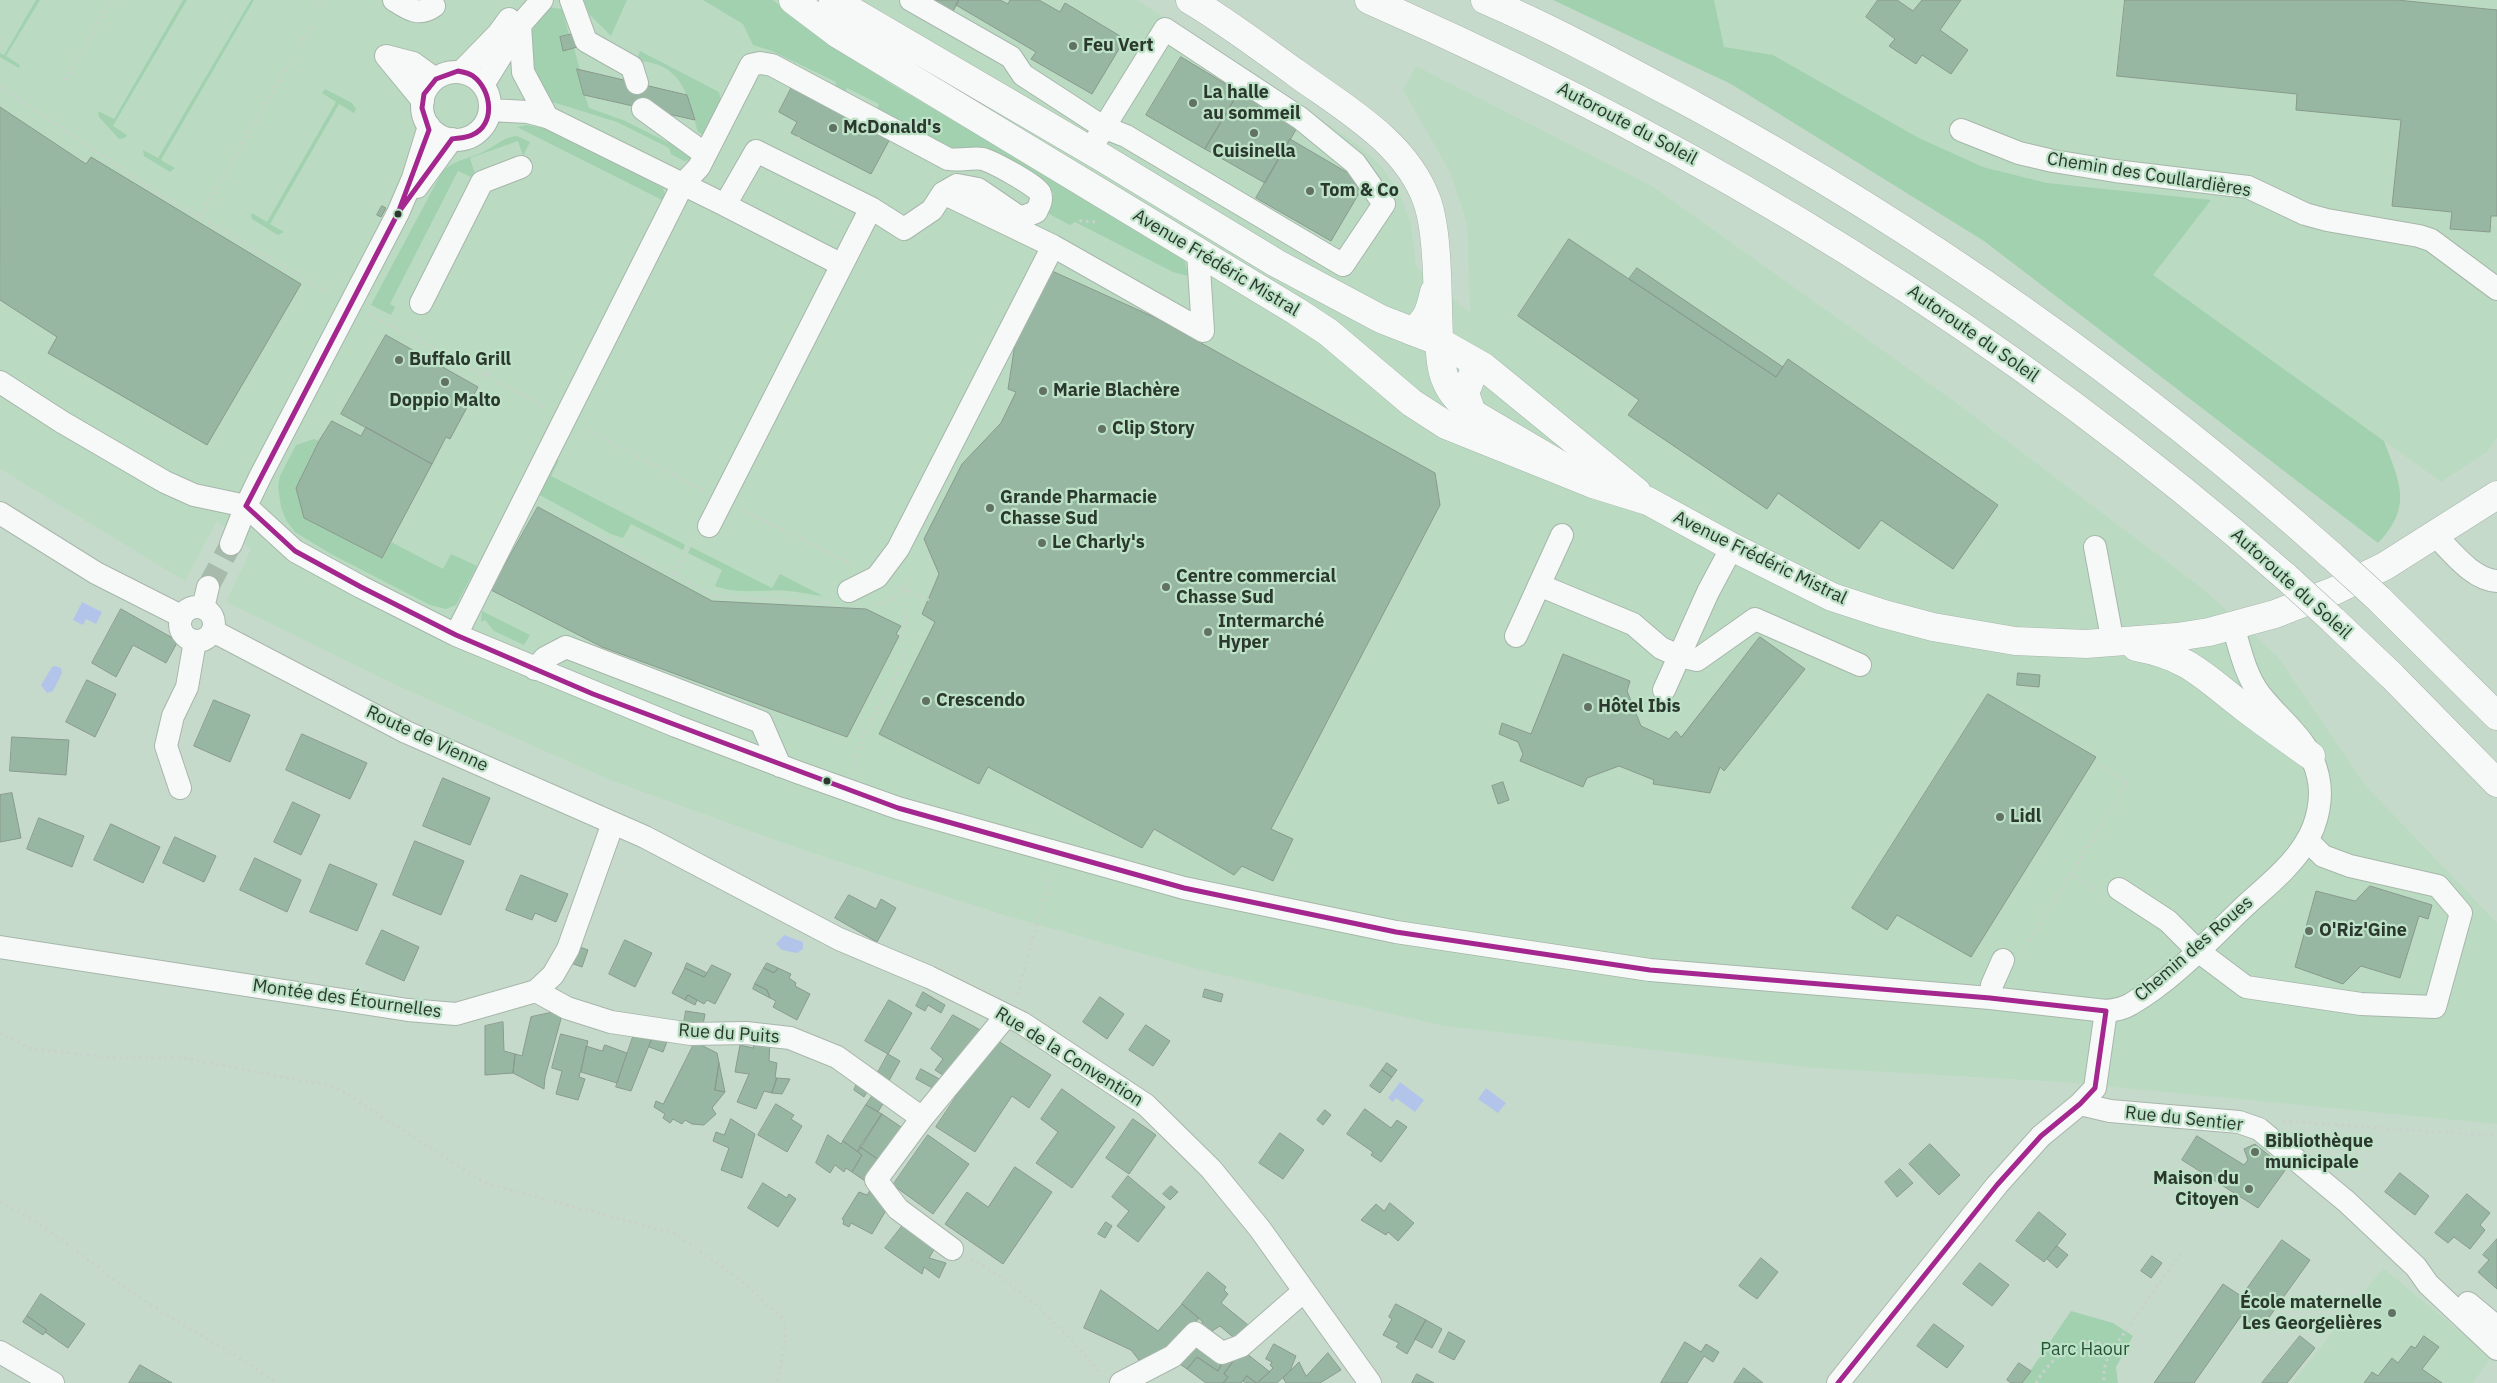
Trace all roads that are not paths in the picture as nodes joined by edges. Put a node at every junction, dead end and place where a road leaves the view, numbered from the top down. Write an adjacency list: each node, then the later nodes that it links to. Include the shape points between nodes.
1 (394, 0): 11 (street, via 417,12 428,10)
2 (523, 0): 13 (street, via 498,34)
3 (542, 0): 12 (street)
4 (571, 0): 15 (street, via 586,42 632,67)
5 (793, 0): 26 (main road, Avenue Frédéric Mistral, via 838,34)
6 (833, 0): 24 (main road, Avenue Frédéric Mistral)
7 (911, 0): 24 (street, via 1011,57 1023,75)
8 (1190, 0): 37 (main road, via 1359,119 1404,160 1419,181 1428,203)
9 (1369, 0): 72 (main road, Autoroute du Soleil, bridge, via 1471,45 1604,111 1720,174 1863,259 2060,394 2167,477 2286,577 2392,676)
10 (1485, 0): 69 (main road, bridge, via 1627,69 1746,134 1977,278 2192,435 2379,599)
11 (433, 2)
12 (520, 25): 16 (street); 20 (street, via 523,72)
13 (461, 72): 14 (street, via 443,74); 16 (street)
14 (435, 79): 17 (street); 17 (street, via 413,63 386,56)
15 (637, 83)
16 (483, 85): 19 (street, via 488,92)
17 (422, 102): 21 (street)
18 (643, 109): 25 (street)
19 (490, 110): 20 (street, via 528,112); 23 (street, via 481,129 463,139)
20 (547, 117): 28 (street)
21 (429, 126): 23 (street, via 443,137); 33 (street)
22 (1961, 130): 38 (street, Chemin des Coullardières, via 2019,153 2115,171 2248,188 2305,214 2419,236 2431,240)
23 (452, 139): 33 (street)
24 (1091, 143): 24 (street, via 1126,136 1344,265 1384,204 1355,163 1300,118 1165,29); 26 (street); 29 (street); 40 (main road, Avenue Frédéric Mistral, via 1276,263 1381,319)
25 (705, 154): 28 (street, via 699,167); 30 (street, via 751,65 766,63 941,156 963,161 982,159 1008,170 1035,186 1040,193 1040,205 1031,216 1023,217 967,185 957,184)
26 (1051, 164): 29 (main road, Avenue Frédéric Mistral)
27 (521, 167): 39 (street, via 482,182)
28 (682, 184): 31 (street); 61 (street)
29 (1089, 186): 35 (main road, Avenue Frédéric Mistral)
30 (943, 193): 32 (street, via 932,210 904,229); 34 (street)
31 (726, 205): 32 (street, via 756,151); 36 (street)
32 (870, 208): 36 (street)
33 (398, 213): 48 (street)
34 (1052, 246): 35 (street, via 1203,331); 58 (street, via 898,549 877,577)
35 (1198, 252): 45 (main road, Avenue Frédéric Mistral, via 1328,332 1412,403 1446,425)
36 (842, 264): 50 (street)
37 (1436, 283): 40 (main road, via 1430,311 1423,324); 41 (main road)
38 (2497, 289)
39 (421, 303)
40 (1412, 331): 41 (main road, Avenue Frédéric Mistral)
41 (1440, 342): 42 (main road, Avenue Frédéric Mistral); 44 (main road, via 1446,382 1456,398)
42 (1484, 367): 44 (main road, via 1474,371 1465,393); 47 (main road, Avenue Frédéric Mistral)
43 (0, 382): 48 (street, via 165,482 194,495)
44 (1472, 413): 45 (main road)
45 (1593, 484): 47 (main road, Avenue Frédéric Mistral)
46 (2497, 495): 52 (main road, Avenue Frédéric Mistral)
47 (1648, 501): 54 (main road, Avenue Frédéric Mistral)
48 (246, 506): 53 (street); 61 (street, via 295,551)
49 (0, 513): 59 (street, via 96,573)
50 (709, 526)
51 (1562, 535): 57 (street)
52 (2436, 536): 56 (street, via 2465,565 2487,580); 60 (main road, Avenue Frédéric Mistral, via 2334,591)
53 (231, 544)
54 (1732, 547): 64 (main road, Avenue Frédéric Mistral, via 1832,597 1917,622 2015,641); 65 (street)
55 (2095, 547): 64 (street)
56 (2497, 581)
57 (1539, 584): 63 (street); 65 (street, via 1633,624 1661,648)
58 (844, 597)
59 (181, 616): 62 (street, via 182,632 190,639); 62 (street, via 206,597 214,620)
60 (2233, 626): 64 (main road, Avenue Frédéric Mistral, via 2178,637); 70 (street, Chemin des Roues, via 2242,658 2255,686)
61 (456, 635): 67 (street)
62 (204, 636): 73 (street, via 187,687 173,716 166,746); 74 (street, Route de Vienne, via 406,732)
63 (1516, 636)
64 (2113, 643): 70 (main road, via 2164,653 2184,661 2206,674 2244,708)
65 (1679, 656): 66 (street, via 1697,660 1755,619); 68 (street)
66 (1860, 665)
67 (535, 669): 71 (street); 71 (street, via 545,658 566,647 761,722)
68 (1664, 690)
69 (2497, 716)
70 (2311, 756): 76 (street, Chemin des Roues, via 2320,794 2316,819)
71 (780, 766): 82 (street, via 898,808 1184,888 1396,932 1650,970)
72 (2497, 783)
73 (180, 788)
74 (613, 823): 75 (street, Route de Vienne); 81 (street, via 568,948 553,975)
75 (645, 837): 84 (street, Rue de la Convention, via 839,939 929,977)
76 (2307, 840): 79 (street, Chemin des Roues, via 2298,854); 79 (street, via 2323,856 2350,866 2438,886 2462,913 2435,1007 2361,1004 2246,987)
77 (2120, 889): 79 (street, via 2168,921)
78 (0, 947): 81 (street, Montée des Étournelles, via 408,1010 456,1014)
79 (2198, 951): 83 (street, Chemin des Roues, via 2136,1001 2118,1010)
80 (2012, 961): 82 (street, via 1992,985)
81 (536, 992): 86 (street, Rue du Puits, via 567,1008 611,1022 691,1034 746,1033 790,1038 837,1057)
82 (1990, 998): 83 (street)
83 (2106, 1011): 85 (street, via 2095,1088)
84 (1006, 1016): 86 (street); 89 (street, Rue de la Convention, via 1146,1105 1211,1169 1260,1229)
85 (2080, 1104): 88 (street, Rue du Sentier, via 2110,1111 2239,1122 2259,1129 2347,1202); 96 (street, via 2041,1136 1997,1185)
86 (922, 1118): 87 (street, via 876,1180 898,1208)
87 (952, 1249)
88 (2416, 1267): 90 (street, Rue du Sentier, via 2442,1282); 91 (street, Rue du Sentier, via 2428,1284)
89 (1304, 1291): 93 (street, via 1241,1346 1222,1352 1195,1333 1173,1356); 95 (street, Rue de la Convention)
90 (2497, 1327)
91 (2497, 1349)
92 (0, 1352): 94 (street)
93 (1112, 1379)
94 (53, 1383)
95 (1370, 1383)
96 (1838, 1383)

